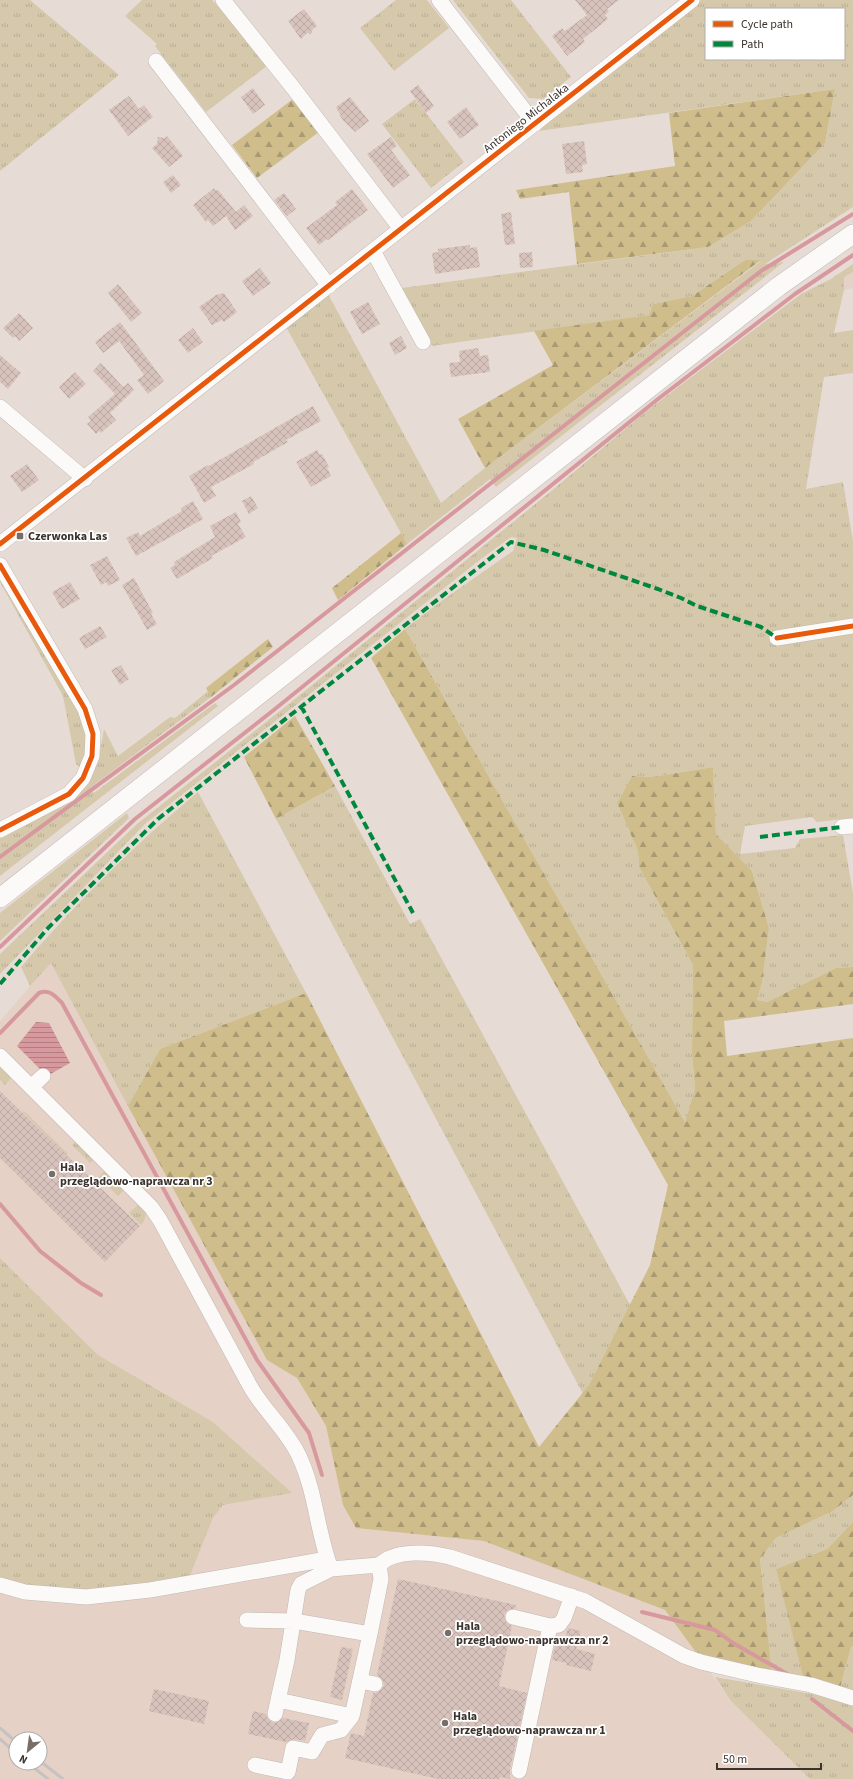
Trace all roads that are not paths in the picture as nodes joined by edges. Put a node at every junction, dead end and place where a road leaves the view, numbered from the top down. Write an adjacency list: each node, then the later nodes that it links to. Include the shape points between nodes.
1 (223, 0): 6 (street)
2 (439, 0): 5 (street)
3 (692, 0): 5 (street, Antoniego Michalaka)
4 (156, 61): 9 (street)
5 (535, 124): 6 (street, Antoniego Michalaka)
6 (401, 229): 8 (street, Antoniego Michalaka)
7 (853, 234): 18 (main road, via 773,290)
8 (373, 251): 9 (street, Antoniego Michalaka); 10 (street)
9 (329, 286): 12 (street, Antoniego Michalaka)
10 (423, 342)
11 (0, 407): 12 (street)
12 (85, 478): 13 (street, Antoniego Michalaka)
13 (0, 544)
14 (0, 564): 17 (street, via 85,709 93,734 92,756 83,778 69,794)
15 (853, 626): 16 (street)
16 (777, 638)
17 (0, 830)
18 (0, 898)
19 (0, 1056): 21 (street)
20 (43, 1076): 21 (street)
21 (31, 1087): 22 (street, via 137,1191 160,1220 257,1399 299,1456 309,1482)
22 (329, 1564): 23 (street); 24 (street, via 86,1597 25,1592); 28 (street, via 300,1584)
23 (379, 1565): 25 (street, via 391,1556 435,1554); 30 (street, via 381,1580)
24 (0, 1585)
25 (572, 1596): 29 (street, via 561,1624); 33 (street, via 603,1610 684,1656 701,1662 811,1685)
26 (514, 1617): 29 (street)
27 (247, 1620): 28 (street)
28 (294, 1621): 30 (street); 34 (street, via 276,1707)
29 (550, 1626): 36 (street)
30 (370, 1634): 31 (street)
31 (360, 1681): 32 (street); 34 (street)
32 (375, 1684)
33 (853, 1698)
34 (352, 1716): 35 (street, via 340,1730 322,1735 312,1752 293,1748 288,1772)
35 (255, 1765)
36 (519, 1771)

